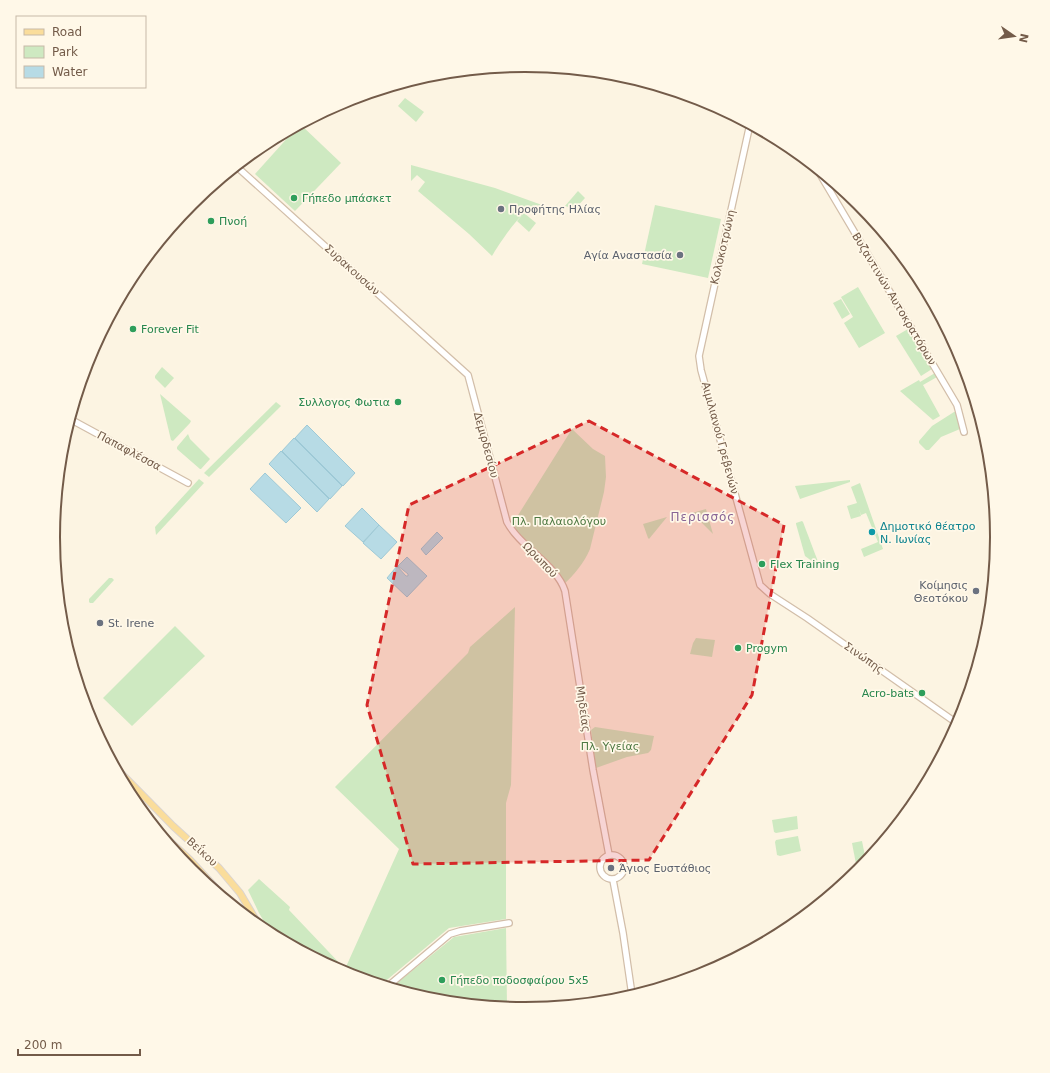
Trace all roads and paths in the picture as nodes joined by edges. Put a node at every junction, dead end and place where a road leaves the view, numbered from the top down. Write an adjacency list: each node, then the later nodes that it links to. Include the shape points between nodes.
1 (749, 129): 4 (street, Κολοκοτρώνη, via 701,344)
2 (240, 170): 5 (street, Συρακουσών)
3 (824, 181): 7 (street, Βυζαντινών Αυτοκρατόρων, via 957,405)
4 (701, 370): 11 (street, Αιμιλιανού Γρεβενών, via 760,585)
5 (468, 375): 9 (street, Δεμιρδεσίου)
6 (75, 422): 8 (street, Παπαφλέσσα)
7 (964, 432)
8 (188, 483)
9 (504, 515): 10 (street, Ωρωπού, via 516,535 551,569)
10 (563, 585): 14 (street, Μηδείας)
11 (770, 594): 12 (street, Σινώπης)
12 (952, 720)
13 (130, 783): 16 (main road, Βεΐκου, via 219,868 240,893)
14 (608, 855): 15 (street, via 600,862 599,870 607,879); 15 (street, via 617,856 624,865 621,876)
15 (613, 880): 19 (street, via 624,933)
16 (251, 911)
17 (509, 923): 18 (street, via 450,934)
18 (393, 982)
19 (631, 989)

